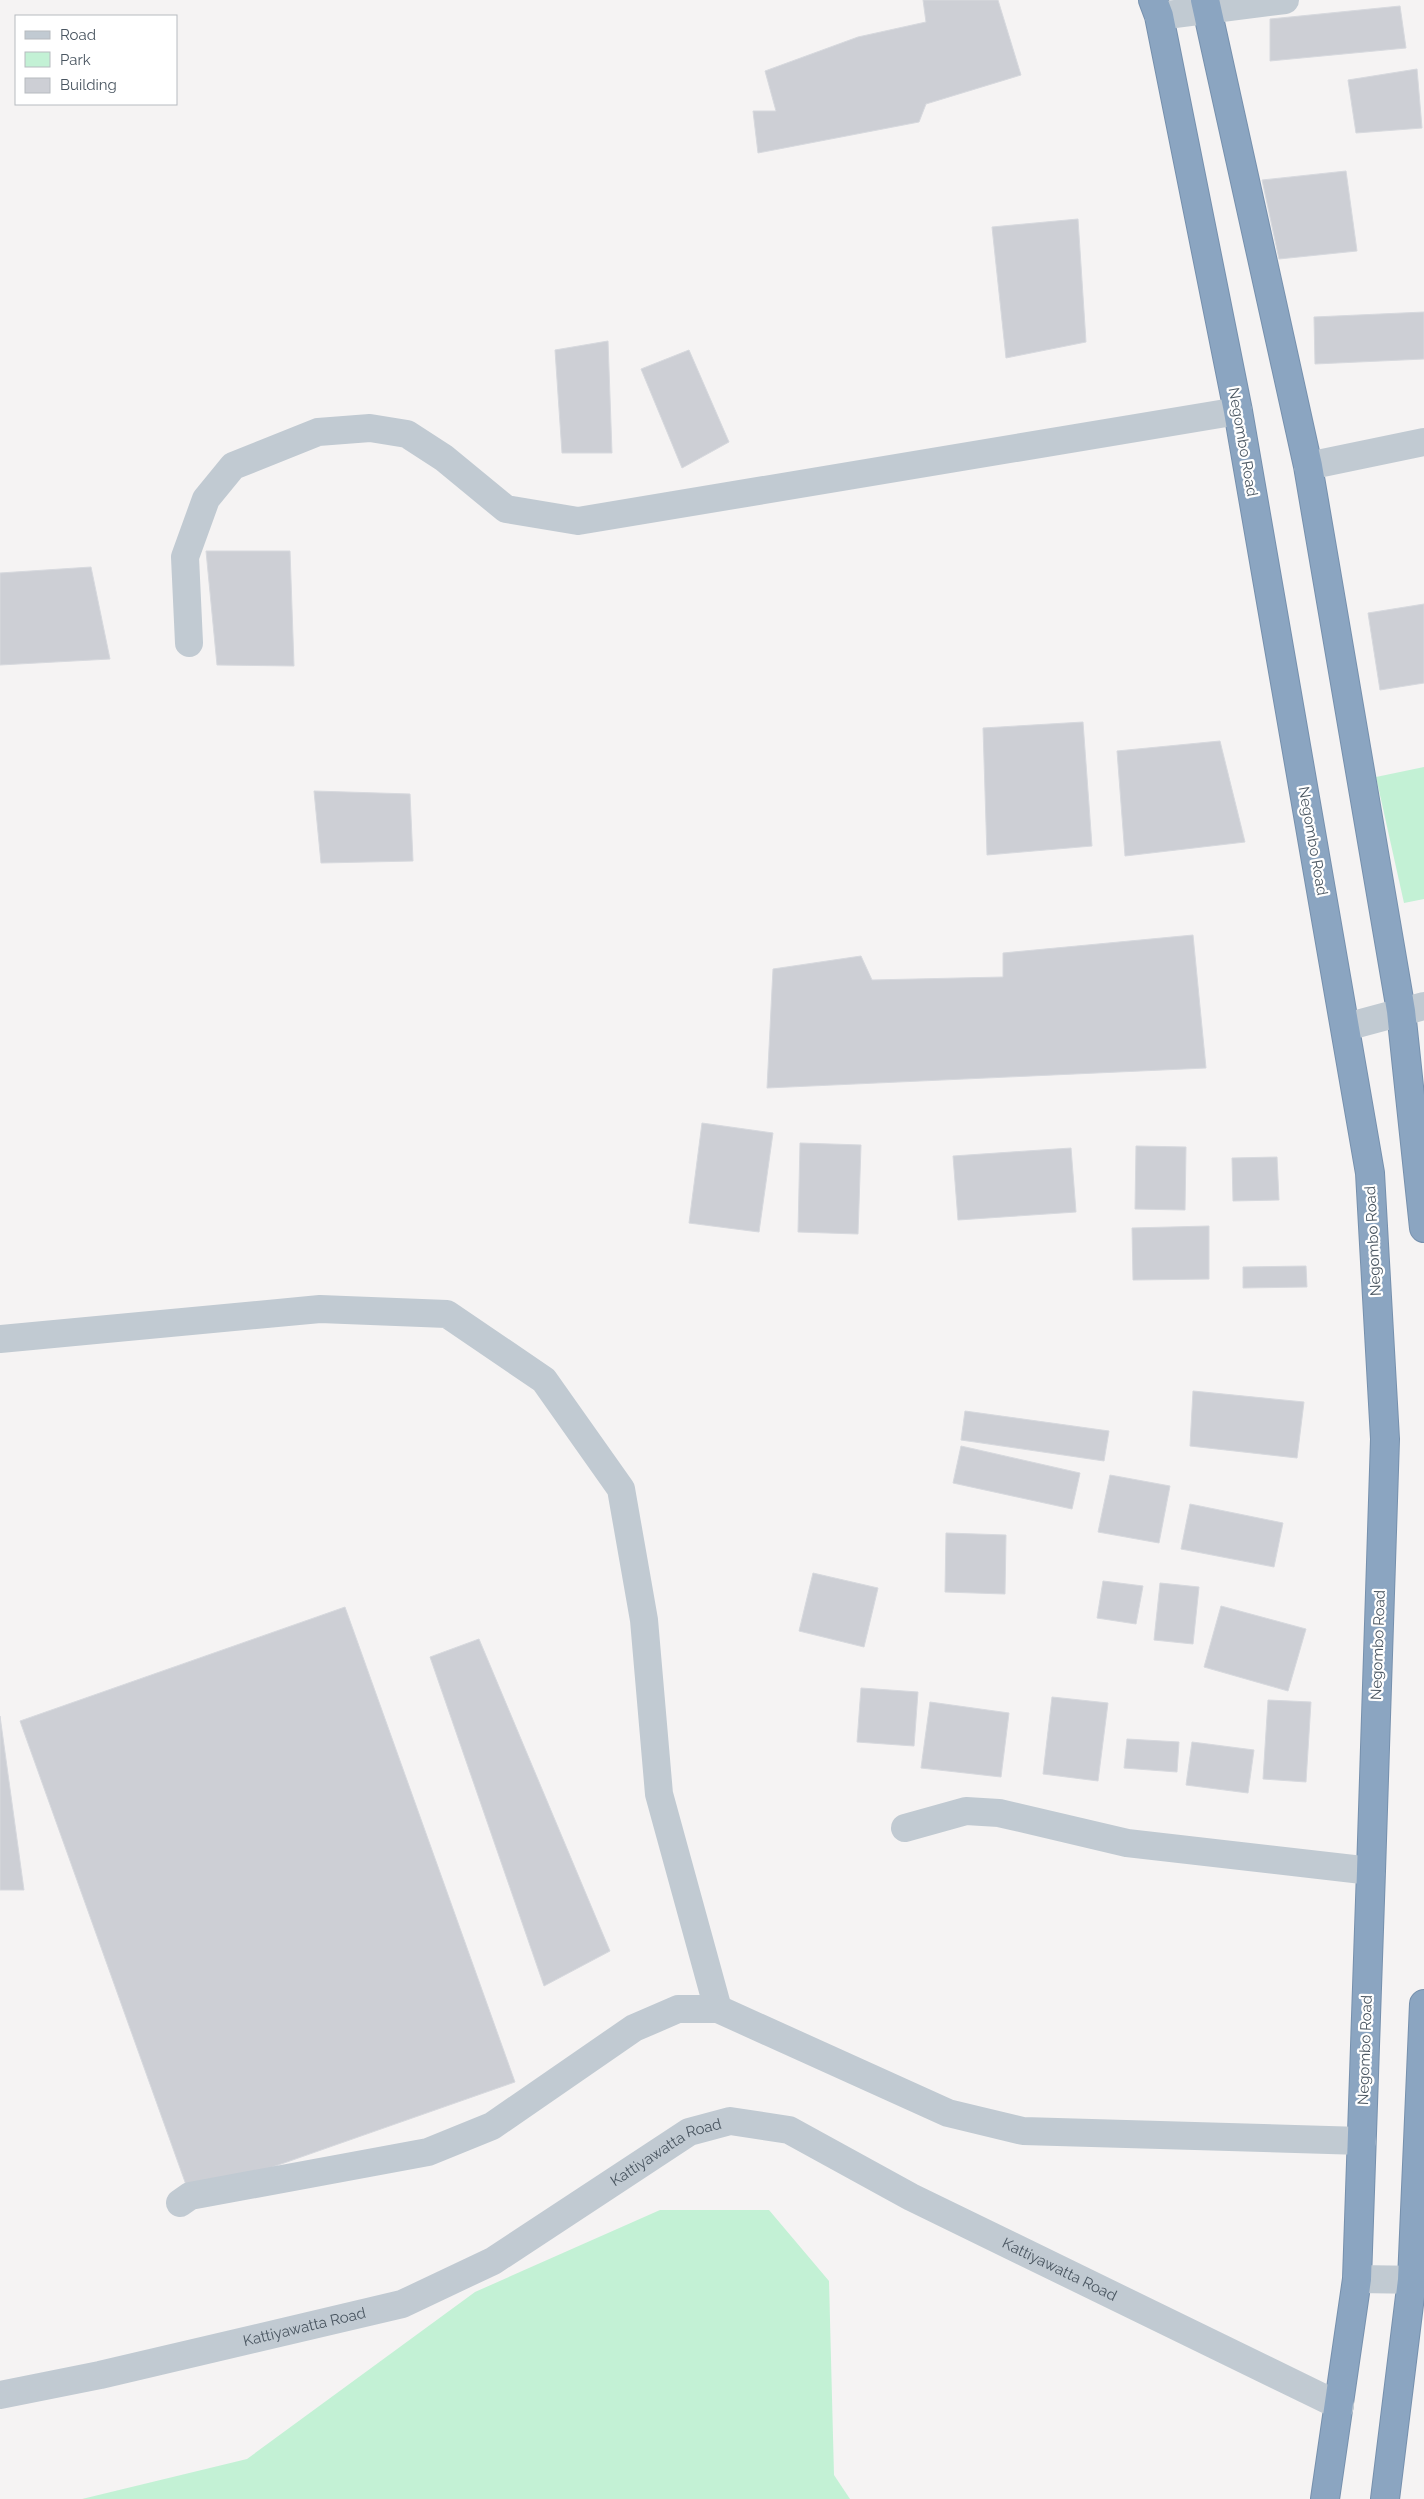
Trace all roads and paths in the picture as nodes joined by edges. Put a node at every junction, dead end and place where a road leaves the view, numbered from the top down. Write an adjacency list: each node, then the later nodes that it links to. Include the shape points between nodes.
1 (1285, 0): 2 (street)
2 (1206, 4): 3 (street); 6 (highway)
3 (1156, 8): 4 (highway, Negombo Road)
4 (1238, 410): 7 (street, via 578,521 506,509 444,458 407,434 370,428 318,432 233,466 206,499 185,557); 9 (highway, Negombo Road)
5 (1424, 442): 6 (street)
6 (1308, 466): 8 (highway)
7 (189, 643)
8 (1412, 1009): 9 (street); 10 (highway)
9 (1346, 1027): 13 (highway, Negombo Road, via 1370,1173 1385,1439)
10 (1424, 1228)
11 (0, 1338): 15 (street, via 320,1309 447,1314 544,1380 620,1489 644,1620 659,1794)
12 (905, 1828): 13 (street, via 966,1811 999,1813 1127,1843)
13 (1371, 1871): 16 (highway, Negombo Road)
14 (1424, 2004): 19 (highway)
15 (718, 2010): 16 (street, via 948,2113 1023,2131); 17 (street, via 678,2010 634,2028 492,2126 428,2152 190,2196)
16 (1362, 2141): 18 (highway, Negombo Road)
17 (180, 2202)
18 (1357, 2279): 19 (street); 21 (highway, Negombo Road)
19 (1418, 2280): 23 (highway)
20 (0, 2395): 21 (street, Kattiyawatta Road, via 100,2375 402,2304 493,2261 689,2132 730,2121 789,2130 911,2197)
21 (1340, 2406): 22 (highway, Negombo Road)
22 (1325, 2499)
23 (1385, 2499)

